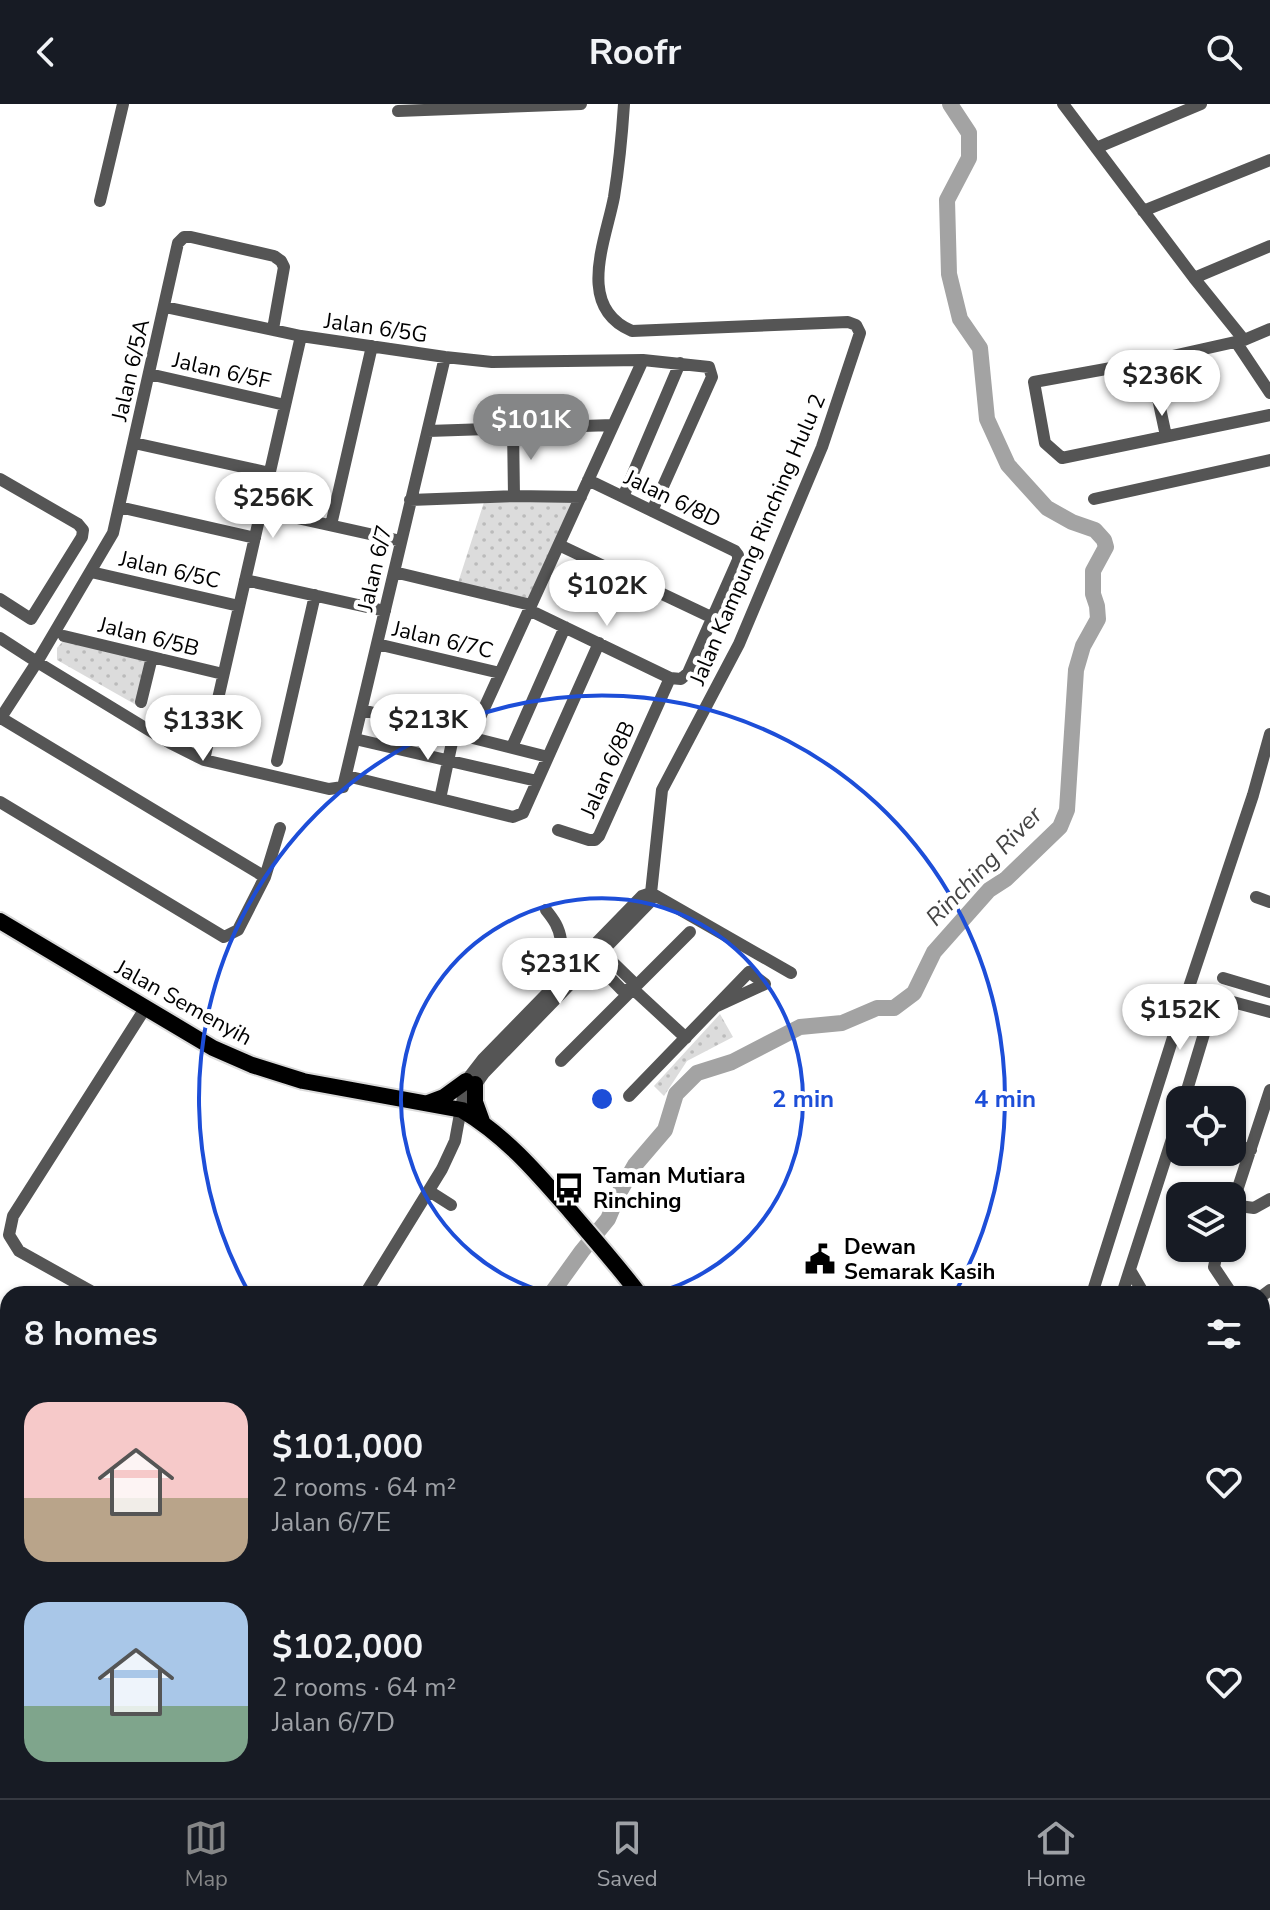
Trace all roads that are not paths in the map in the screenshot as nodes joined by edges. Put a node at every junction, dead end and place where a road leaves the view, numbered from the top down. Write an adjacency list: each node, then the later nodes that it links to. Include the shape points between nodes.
1 (123, 104): 9 (street)
2 (581, 104): 6 (street)
3 (624, 104): 92 (street, Jalan Kampung Rinching Hulu 2, via 613,200 598,264 608,315 632,331 848,322 860,333 822,447 739,644 662,790)
4 (1063, 104): 7 (street)
5 (1201, 104): 7 (street)
6 (398, 111)
7 (1096, 148): 10 (street)
8 (1270, 160): 10 (street)
9 (100, 201)
10 (1143, 211): 12 (street)
11 (1270, 246): 12 (street)
12 (1194, 278): 17 (street)
13 (165, 307): 14 (street); 14 (street, Jalan 6/5A, via 178,243 191,237 281,261); 23 (street, Jalan 6/5A)
14 (273, 329): 16 (street)
15 (1270, 329): 17 (street)
16 (301, 336): 18 (street, Jalan 6/5G); 25 (street, Jalan 6/5G)
17 (1240, 341): 21 (street); 24 (street)
18 (372, 346): 19 (street, Jalan 6/5G); 44 (street)
19 (445, 357): 20 (street, Jalan 6/5G, via 492,362); 29 (street, Jalan 6/7)
20 (643, 360): 22 (street, Jalan 6/5G); 27 (street)
21 (1150, 361): 30 (street); 30 (street, via 1034,382 1045,443 1062,458)
22 (680, 363): 38 (street); 43 (street, Jalan 6/5G, via 709,367 712,377)
23 (149, 374): 25 (street, Jalan 6/5F); 31 (street, Jalan 6/5A)
24 (1270, 393)
25 (285, 405): 33 (street, Jalan 6/5G)
26 (1270, 415): 30 (street)
27 (613, 425): 28 (street); 35 (street)
28 (513, 428): 29 (street); 36 (street)
29 (428, 431): 40 (street, Jalan 6/7)
30 (1166, 436)
31 (134, 443): 33 (street); 41 (street, Jalan 6/5A)
32 (1270, 460): 39 (street)
33 (270, 473): 42 (street, Jalan 6/5G)
34 (0, 479): 52 (street, via 83,530 31,619)
35 (588, 480): 37 (street); 38 (street, Jalan 6/8D)
36 (514, 496): 37 (street); 40 (street)
37 (581, 497): 47 (street)
38 (623, 497): 43 (street, Jalan 6/8D)
39 (1094, 499)
40 (410, 500): 46 (street, Jalan 6/7)
41 (119, 507): 45 (street); 48 (street, Jalan 6/5A, via 113,533)
42 (261, 510): 44 (street); 45 (street, Jalan 6/5G)
43 (652, 511): 56 (street, Jalan 6/8D, via 738,555)
44 (331, 525): 46 (street)
45 (255, 538): 50 (street, Jalan 6/5G)
46 (401, 541): 49 (street, Jalan 6/7)
47 (559, 545): 54 (street); 56 (street)
48 (91, 572): 53 (street, Jalan 6/5C); 62 (street, Jalan 6/5A)
49 (394, 572): 54 (street); 55 (street, Jalan 6/7)
50 (245, 580): 51 (street); 53 (street, Jalan 6/5G)
51 (315, 595): 55 (street); 83 (street)
52 (0, 599)
53 (239, 606): 67 (street, Jalan 6/5G)
54 (530, 607): 57 (street); 66 (street)
55 (385, 611): 61 (street, Jalan 6/7)
56 (713, 618): 69 (street, via 688,673)
57 (565, 627): 60 (street); 79 (street)
58 (64, 636): 64 (street, Jalan 6/5B)
59 (0, 638): 63 (street)
60 (599, 643): 69 (street); 80 (street)
61 (377, 644): 66 (street, Jalan 6/7C); 71 (street, Jalan 6/7)
62 (46, 646): 63 (street); 65 (street, Jalan 6/5A); 68 (street, via 47,657)
63 (18, 651): 65 (street)
64 (152, 657): 67 (street, Jalan 6/5B); 70 (street)
65 (37, 662): 68 (street); 72 (street, Jalan 6/5A)
66 (500, 673): 76 (street)
67 (223, 674): 75 (street, Jalan 6/5G)
68 (62, 678): 78 (street)
69 (670, 678): 90 (street, Jalan 6/8B, via 599,836 589,840)
70 (141, 702)
71 (362, 710): 73 (street); 77 (street, Jalan 6/7)
72 (0, 718): 91 (street)
73 (454, 733): 76 (street); 82 (street)
74 (1270, 734): 103 (street)
75 (210, 735): 78 (street, via 202,744); 81 (street, Jalan 6/5G); 84 (street, via 212,747)
76 (471, 737): 79 (street)
77 (355, 739): 82 (street); 86 (street, Jalan 6/7)
78 (178, 747): 81 (street)
79 (512, 747): 80 (street)
80 (548, 757): 85 (street)
81 (204, 760): 84 (street)
82 (447, 760): 85 (street); 87 (street)
83 (277, 761)
84 (230, 766): 86 (street, via 329,789)
85 (537, 781): 87 (street, via 523,813 513,817)
86 (345, 782): 87 (street)
87 (440, 799)
88 (0, 802): 91 (street, via 224,937 238,930)
89 (280, 828): 91 (street)
90 (558, 830)
91 (265, 877)
92 (651, 893): 98 (street, via 642,896); 100 (street)
93 (1256, 897): 94 (street)
94 (1270, 902)
95 (546, 910): 99 (street, via 556,922 562,965)
96 (0, 921): 106 (main road, Jalan Semenyih)
97 (690, 932): 102 (street)
98 (594, 953): 99 (street); 102 (street, via 632,981); 111 (street)
99 (568, 972): 111 (street, via 483,1059)
100 (791, 973)
101 (1223, 978): 104 (street)
102 (633, 989): 109 (street); 110 (street)
103 (1188, 990): 107 (street); 133 (street)
104 (1270, 992)
105 (717, 1006): 109 (street)
106 (146, 1007): 115 (main road, Jalan Semenyih, via 252,1065 303,1081); 130 (street, via 13,1216 9,1235 19,1251)
107 (1270, 1012)
108 (1210, 1014): 112 (street)
109 (686, 1038): 114 (street)
110 (561, 1061)
111 (470, 1083): 116 (main road); 117 (street); 118 (main road)
112 (1188, 1086)
113 (1270, 1090): 121 (street)
114 (629, 1096)
115 (406, 1100): 116 (main road, Jalan Semenyih); 117 (main road, Jalan Semenyih)
116 (428, 1103): 117 (main road, Jalan Semenyih)
117 (461, 1114): 118 (main road, Jalan Semenyih); 119 (main road, Jalan Semenyih); 124 (street, via 455,1141)
118 (483, 1124): 119 (main road, Jalan Semenyih)
119 (500, 1136): 132 (main road, Jalan Semenyih)
120 (1246, 1148): 121 (street)
121 (1251, 1150): 123 (street)
122 (1166, 1162): 129 (street)
123 (1240, 1182)
124 (429, 1191): 126 (street); 131 (street)
125 (1270, 1199): 127 (street)
126 (451, 1205)
127 (1246, 1207)
128 (1215, 1262): 136 (street)
129 (1130, 1270): 134 (street); 135 (street)
130 (82, 1286)
131 (370, 1286)
132 (634, 1286)
133 (1095, 1286)
134 (1125, 1286)
135 (1139, 1286)
136 (1227, 1286)

